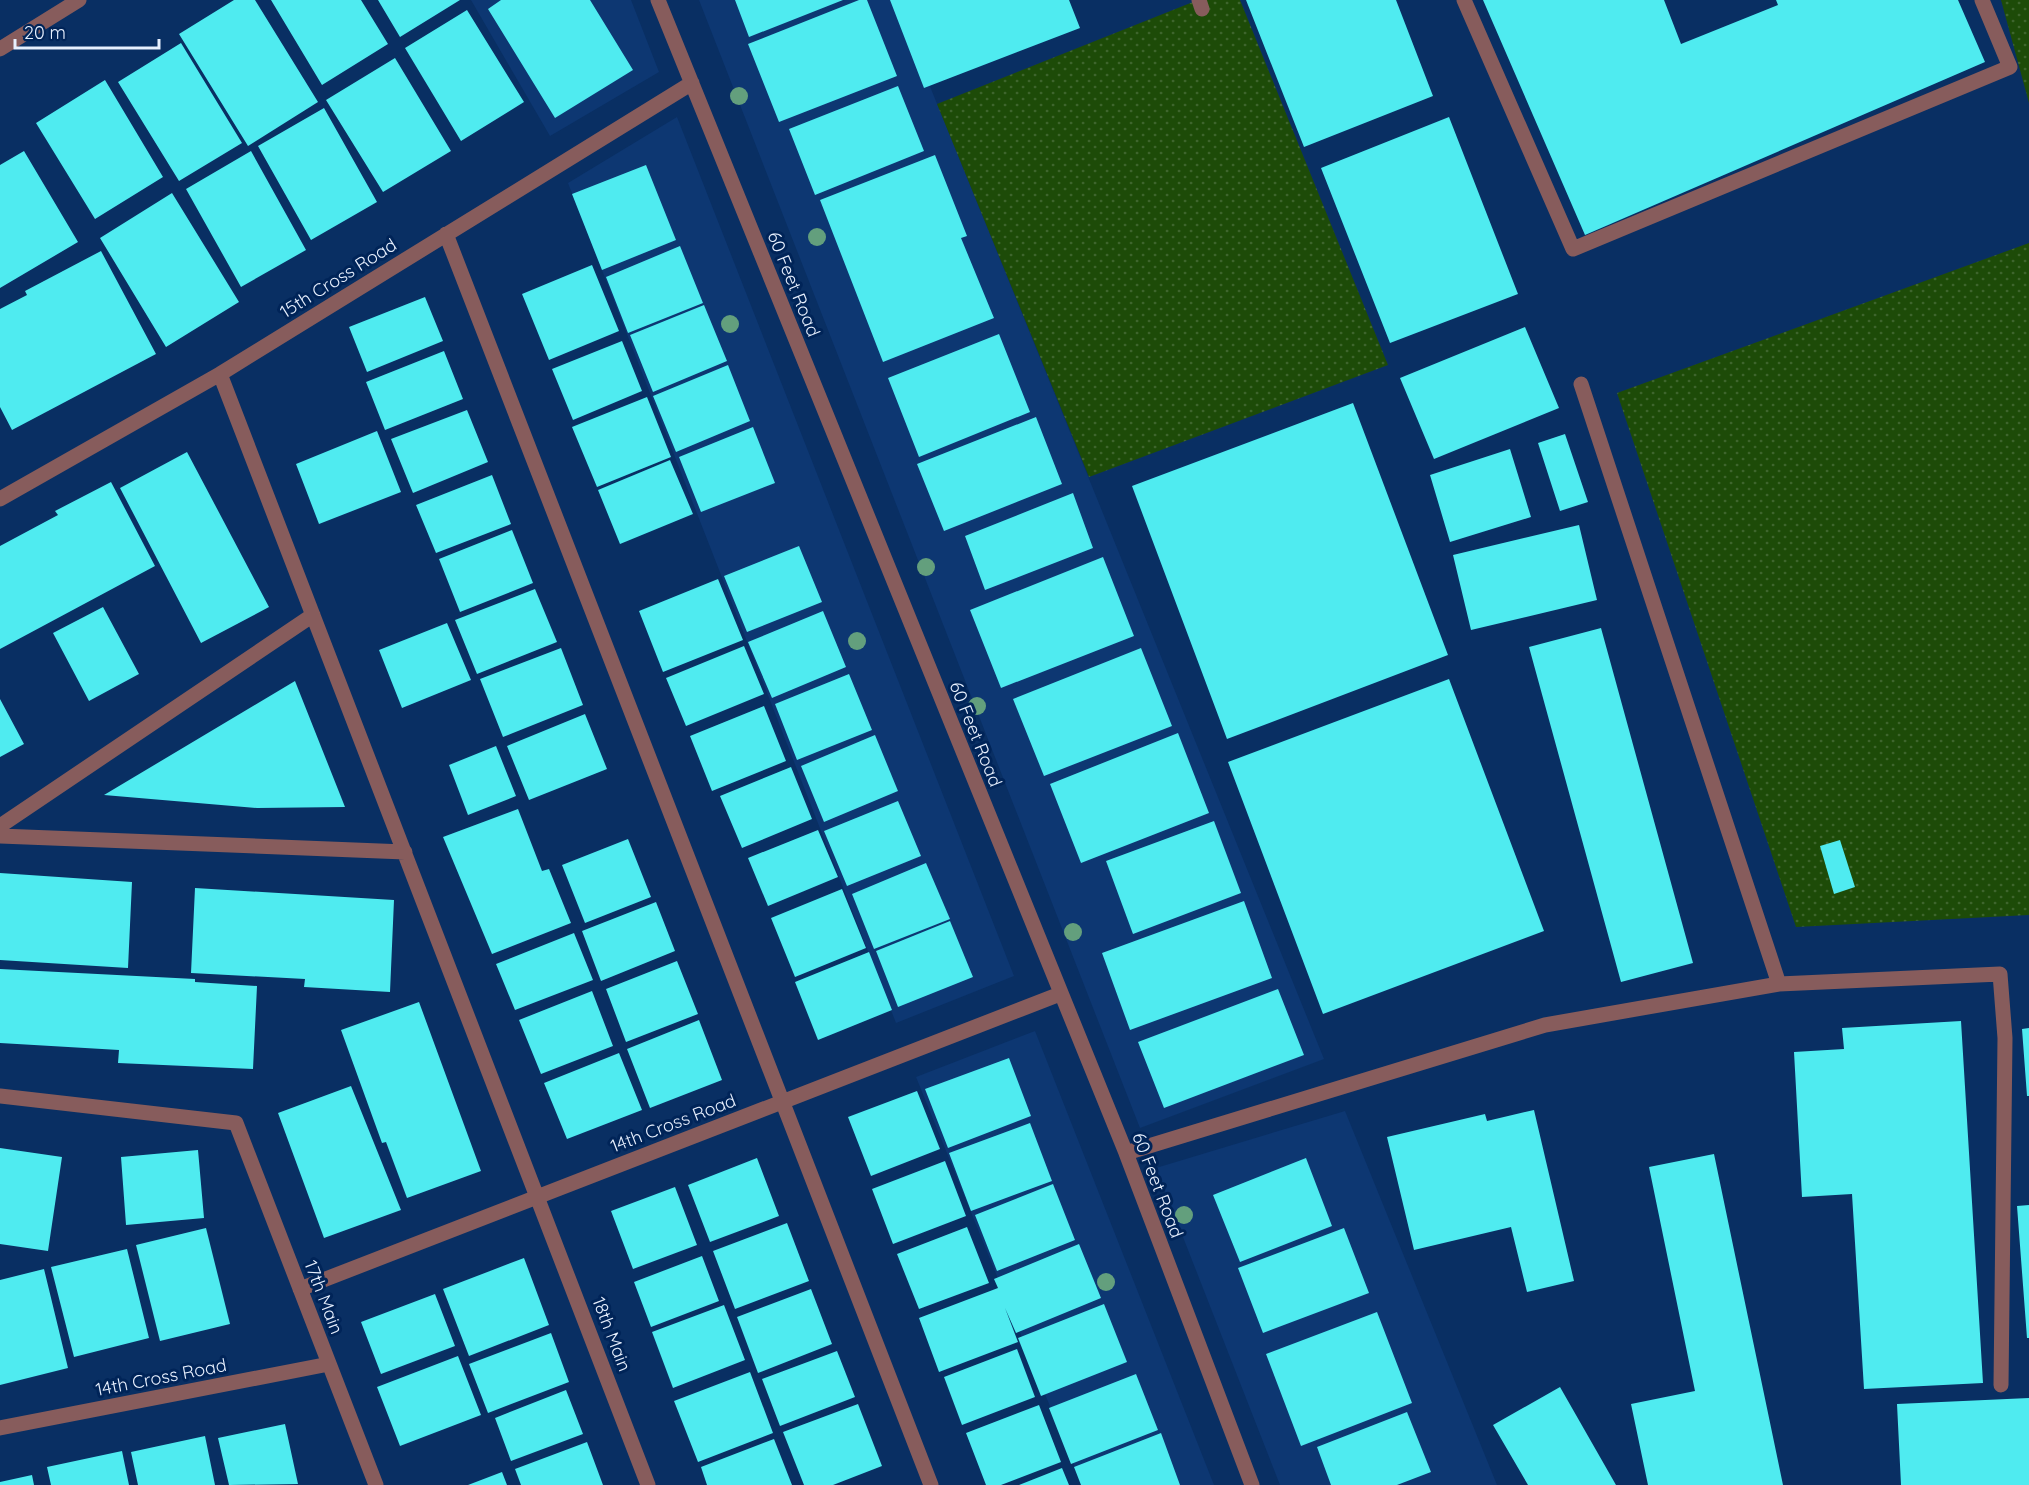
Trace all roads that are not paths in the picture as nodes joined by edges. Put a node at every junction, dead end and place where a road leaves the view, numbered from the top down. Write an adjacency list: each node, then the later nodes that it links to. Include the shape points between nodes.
1 (79, 0): 5 (street)
2 (658, 0): 6 (street, 60 Feet Road)
3 (1464, 0): 4 (street, via 1573,249 2010,67)
4 (1982, 0)
5 (0, 49)
6 (692, 83): 7 (street, 15th Cross Road); 16 (street, 60 Feet Road)
7 (446, 234): 8 (street, 15th Cross Road); 18 (street)
8 (220, 374): 10 (street, 15th Cross Road); 11 (street, 18th Main)
9 (1581, 384): 15 (street)
10 (0, 499)
11 (314, 615): 12 (street); 14 (street, 18th Main)
12 (0, 826)
13 (0, 836): 14 (street)
14 (405, 852): 20 (street, 18th Main)
15 (1779, 984): 19 (street, via 1545,1025); 23 (street, via 2000,974 2005,1038)
16 (1060, 994): 18 (street, 14th Cross Road); 19 (street, 60 Feet Road)
17 (0, 1096): 21 (street, 17th Main, via 236,1123)
18 (783, 1102): 20 (street, 14th Cross Road); 27 (street)
19 (1126, 1153): 28 (street, 60 Feet Road)
20 (539, 1197): 21 (street, 14th Cross Road); 26 (street, 18th Main)
21 (300, 1289): 22 (street, 17th Main)
22 (329, 1364): 24 (street, 14th Cross Road); 25 (street, 17th Main)
23 (2001, 1385)
24 (0, 1428)
25 (376, 1485)
26 (648, 1485)
27 (931, 1485)
28 (1252, 1485)

